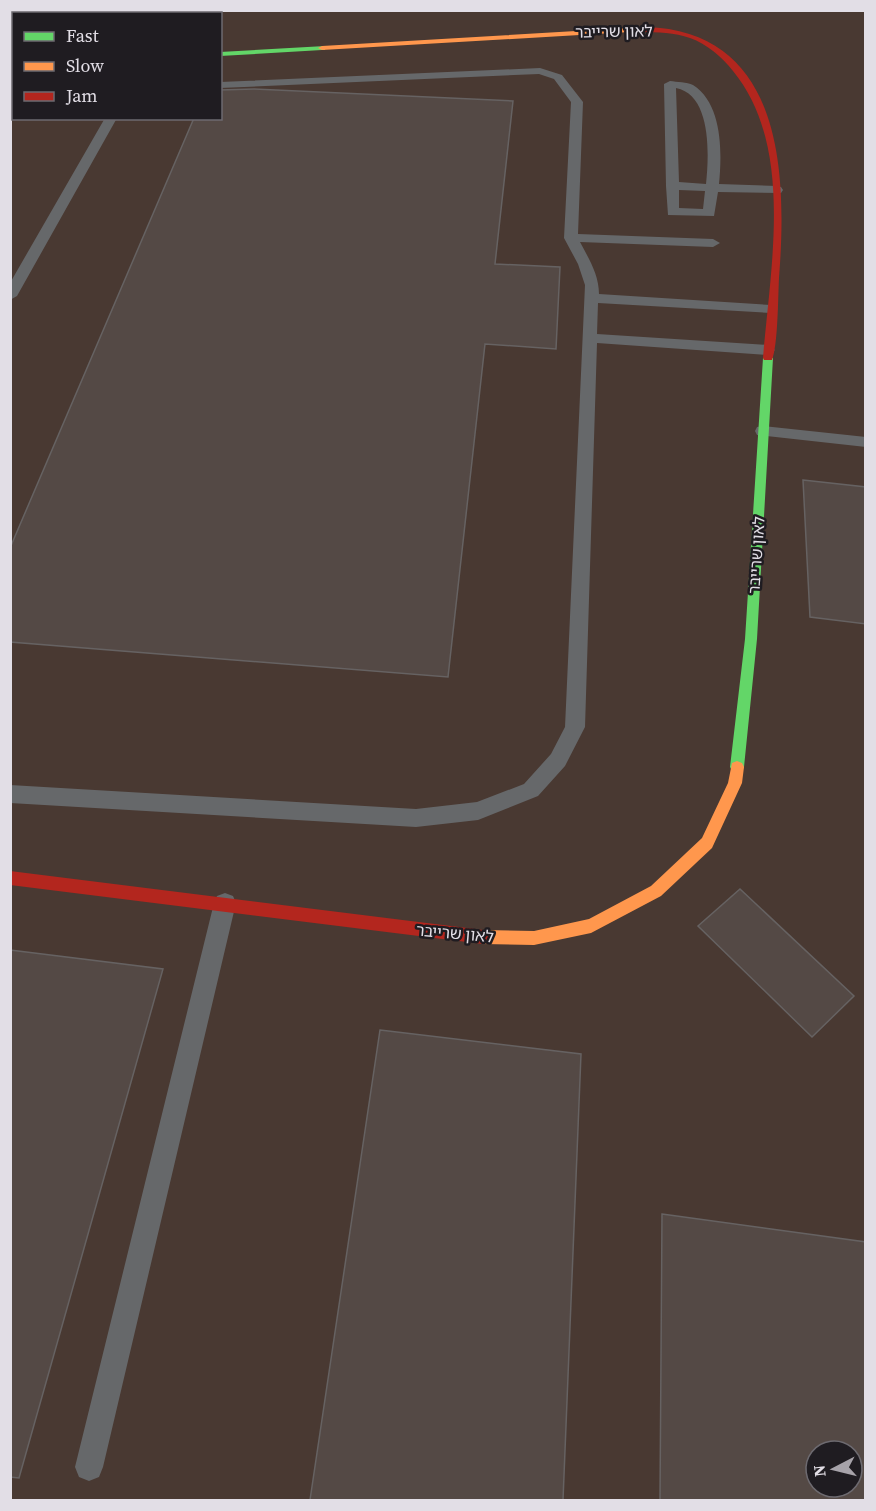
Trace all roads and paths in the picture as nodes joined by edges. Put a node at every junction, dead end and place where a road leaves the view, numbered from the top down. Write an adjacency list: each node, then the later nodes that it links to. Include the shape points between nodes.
1 (222, 54): 6 (street, לאון שרייבר, via 617,29 671,31 704,42 728,59 740,74 767,128)
2 (222, 85): 7 (lane, via 520,70 558,77 577,102)
3 (110, 120): 9 (lane)
4 (672, 186): 5 (lane); 5 (lane, via 673,212 708,213); 5 (lane, via 670,84 688,87 700,99 713,129 717,153)
5 (712, 187): 6 (lane)
6 (777, 190): 11 (street, לאון שרייבר)
7 (571, 238): 8 (lane); 10 (lane, via 592,285)
8 (713, 243)
9 (10, 296)
10 (591, 298): 11 (lane); 12 (lane)
11 (771, 309): 13 (street, לאון שרייבר)
12 (590, 338): 13 (lane); 16 (lane, via 574,727 558,759 531,790 478,811 416,818)
13 (768, 350): 14 (street, לאון שרייבר)
14 (764, 431): 15 (lane); 18 (street, לאון שרייבר, via 751,639 735,783 707,843 656,891 591,926 534,938 465,936)
15 (866, 442)
16 (10, 794)
17 (10, 878): 18 (street, לאון שרייבר)
18 (225, 903): 19 (lane)
19 (89, 1467)

